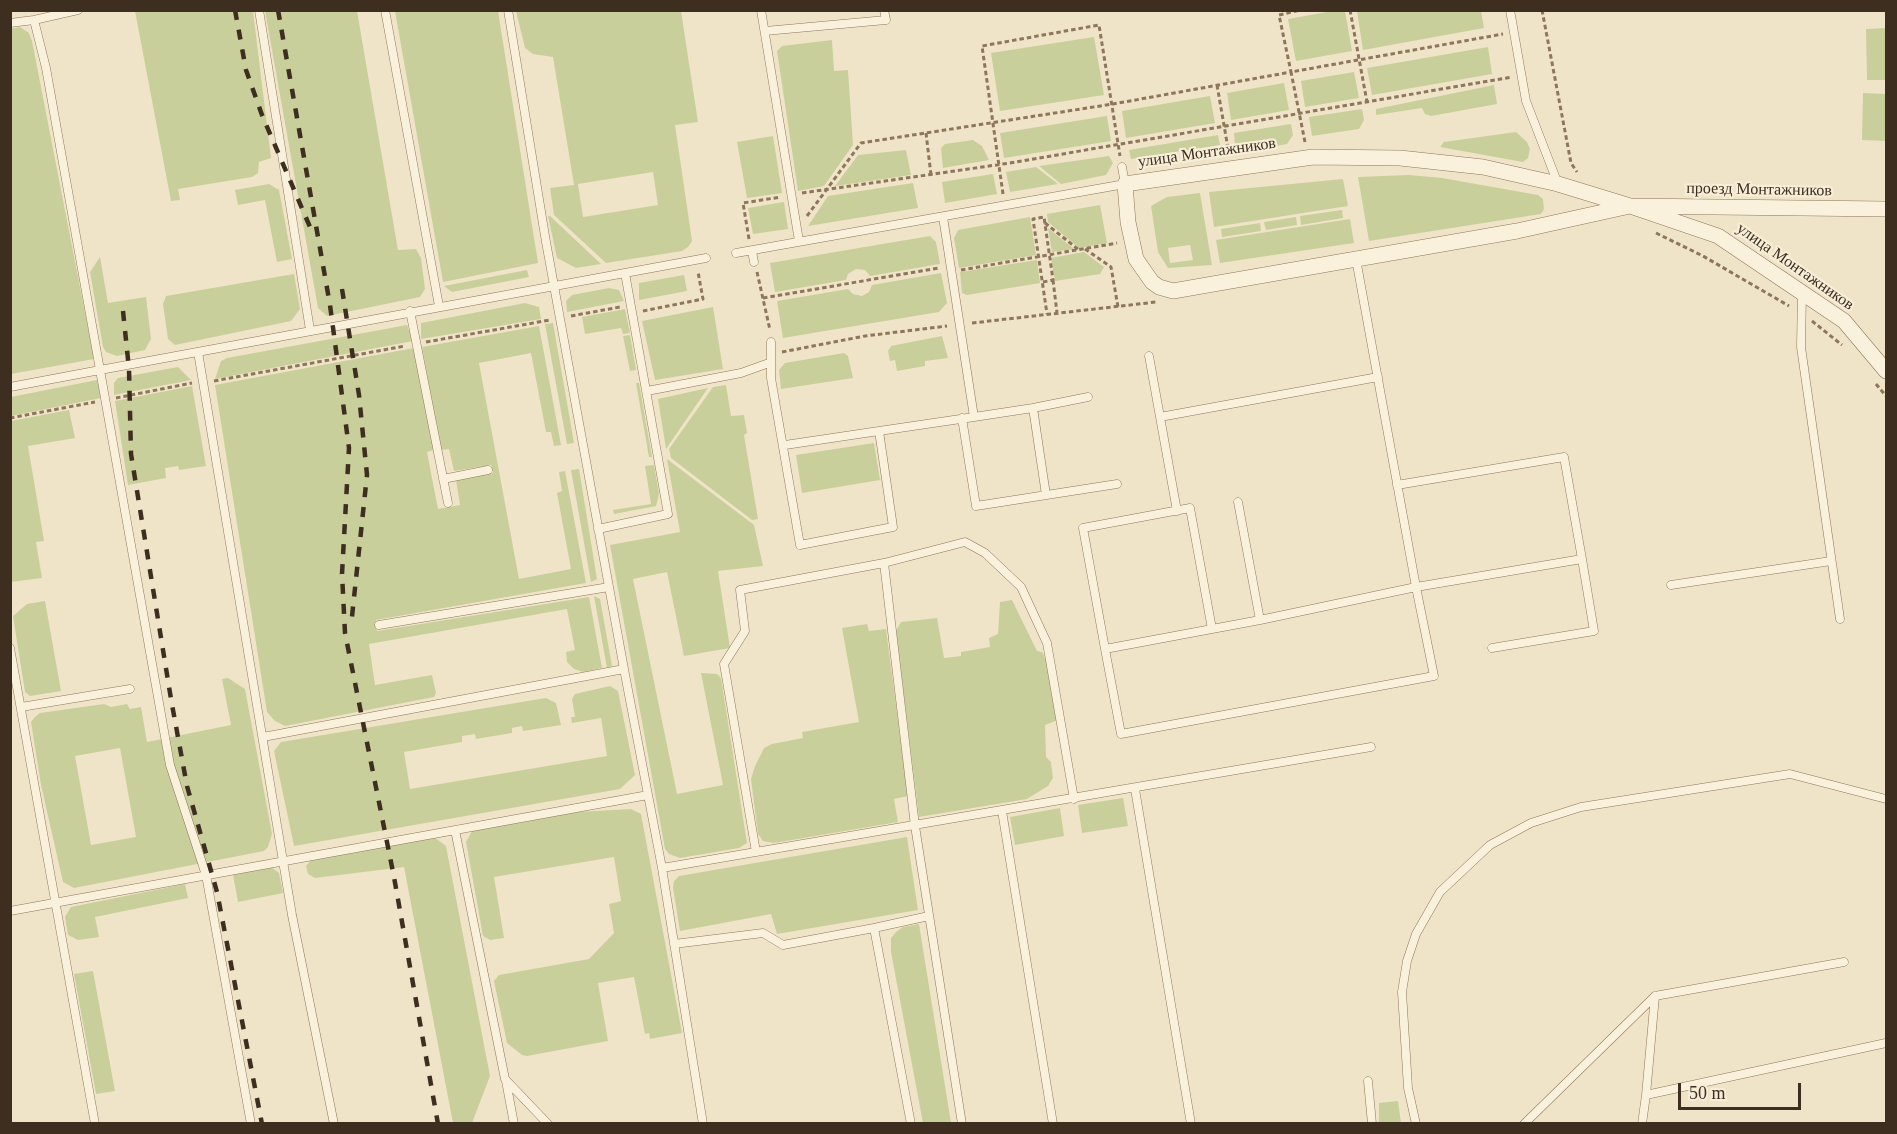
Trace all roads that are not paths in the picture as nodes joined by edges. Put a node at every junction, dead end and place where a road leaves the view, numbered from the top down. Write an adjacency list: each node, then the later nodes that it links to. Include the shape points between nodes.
1 (78, 10): 8 (lane)
2 (259, 10): 28 (lane)
3 (385, 10): 26 (lane)
4 (508, 10): 24 (lane)
5 (761, 10): 10 (lane)
6 (884, 10): 10 (lane, via 886,20)
7 (1510, 10): 13 (lane, via 1526,101)
8 (34, 20): 9 (lane); 33 (lane)
9 (10, 23)
10 (765, 31): 17 (lane)
11 (1122, 167): 12 (lane)
12 (1125, 184): 13 (street, улица Монтажников, via 1308,157 1400,158 1483,167); 16 (lane); 21 (street, улица Монтажников, via 1136,259 1159,287 1173,291)
13 (1558, 184): 14 (street, улица Монтажников)
14 (1630, 206): 15 (street, проезд Монтажников); 21 (street, улица Монтажников); 25 (street, улица Монтажников, via 1718,236)
15 (1887, 209)
16 (943, 217): 17 (lane); 40 (lane)
17 (799, 241): 18 (lane)
18 (752, 251): 19 (lane); 22 (lane)
19 (736, 253)
20 (706, 258): 23 (lane)
21 (1356, 260): 35 (lane)
22 (754, 262)
23 (625, 273): 24 (lane); 37 (lane)
24 (553, 284): 26 (lane); 53 (lane)
25 (1802, 292): 34 (street, улица Монтажников, via 1844,321); 55 (lane, via 1801,347)
26 (439, 306): 27 (lane)
27 (410, 311): 28 (lane); 46 (lane)
28 (310, 330): 30 (lane)
29 (771, 342): 32 (lane, via 773,354)
30 (198, 352): 33 (lane); 71 (lane)
31 (1149, 356): 41 (lane)
32 (769, 363): 37 (lane, via 741,373); 44 (lane)
33 (100, 370): 36 (lane); 83 (lane, via 170,765)
34 (1887, 371)
35 (1378, 377): 41 (lane); 48 (lane)
36 (10, 387)
37 (647, 390): 53 (lane, via 668,514)
38 (1088, 398): 39 (lane)
39 (1033, 408): 40 (lane); 49 (lane)
40 (974, 417): 42 (lane)
41 (1160, 417): 52 (lane)
42 (962, 418): 43 (lane); 49 (lane, via 976,506)
43 (879, 431): 44 (lane); 44 (lane, via 893,527 800,545)
44 (785, 445)
45 (488, 470): 46 (lane)
46 (443, 479): 51 (lane)
47 (1117, 484): 49 (lane)
48 (1398, 485): 54 (lane, via 1564,457); 59 (lane)
49 (1046, 495)
50 (1238, 502): 61 (lane)
51 (447, 503)
52 (1177, 511): 63 (lane, via 1190,508); 66 (lane, via 1083,528)
53 (598, 529): 58 (lane)
54 (1582, 559): 59 (lane); 65 (lane, via 1594,631)
55 (1831, 561): 57 (lane); 60 (lane)
56 (884, 563): 75 (lane, via 965,542 985,553 1021,588 1047,644); 78 (lane); 80 (lane, via 740,590 745,632 724,664)
57 (1671, 585)
58 (609, 587): 62 (lane); 67 (lane)
59 (1416, 587): 61 (lane); 66 (lane, via 1434,676 1121,734)
60 (1840, 619)
61 (1260, 620): 63 (lane)
62 (379, 625)
63 (1212, 629): 66 (lane)
64 (10, 648): 69 (lane)
65 (1492, 648)
66 (1105, 649)
67 (624, 669): 71 (lane); 74 (lane)
68 (130, 689): 70 (lane)
69 (15, 697): 70 (lane)
70 (21, 707): 84 (lane)
71 (263, 737): 81 (lane)
72 (1371, 747): 73 (lane)
73 (1135, 789): 75 (lane); 104 (lane)
74 (648, 795): 79 (lane); 82 (lane)
75 (1074, 799): 77 (lane)
76 (1887, 799): 106 (lane, via 1790,774 1581,807 1531,823 1490,845 1440,892 1416,934 1407,961 1402,992 1408,1088)
77 (1002, 811): 78 (lane); 103 (lane)
78 (915, 826): 80 (lane); 86 (lane)
79 (454, 830): 81 (lane); 92 (lane)
80 (756, 852): 82 (lane)
81 (284, 861): 83 (lane); 97 (lane)
82 (662, 868): 88 (lane)
83 (206, 875): 84 (lane); 96 (lane)
84 (55, 903): 85 (lane); 95 (lane)
85 (10, 912)
86 (929, 916): 87 (lane); 102 (lane)
87 (874, 928): 88 (lane, via 783,945 763,933); 101 (lane)
88 (674, 944): 100 (lane)
89 (1844, 962): 90 (lane)
90 (1655, 996): 94 (lane); 107 (lane)
91 (1887, 1043): 94 (lane)
92 (505, 1079): 98 (lane); 99 (lane)
93 (1368, 1081): 105 (lane)
94 (1646, 1095): 108 (lane)
95 (95, 1124)
96 (251, 1124)
97 (334, 1124)
98 (514, 1124)
99 (548, 1124)
100 (703, 1124)
101 (911, 1124)
102 (962, 1124)
103 (1053, 1124)
104 (1191, 1124)
105 (1372, 1124)
106 (1416, 1124)
107 (1524, 1124)
108 (1642, 1124)

